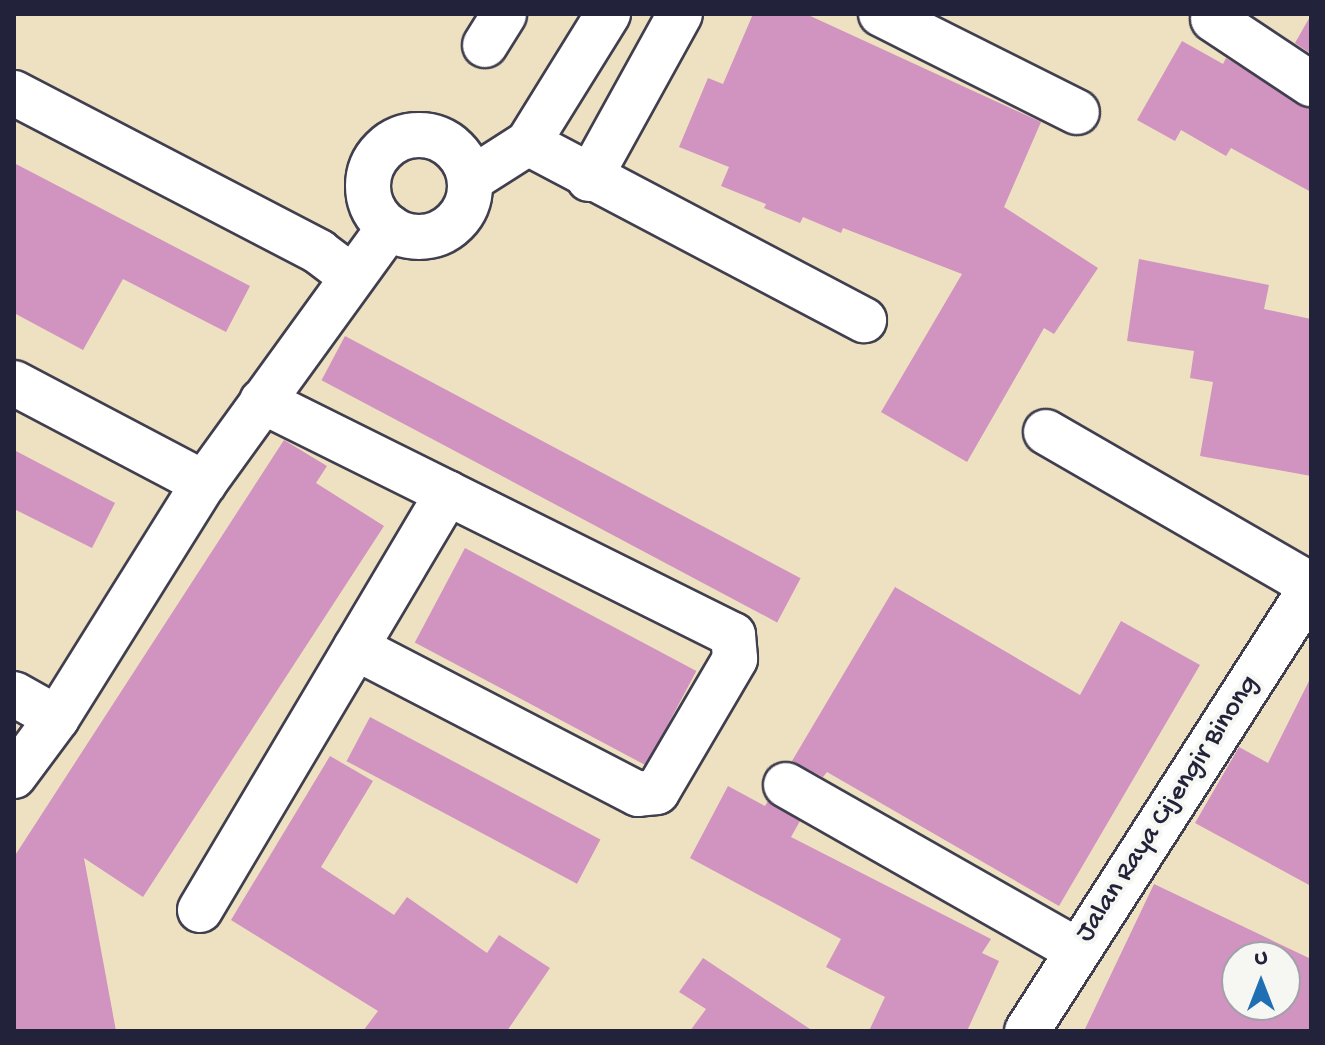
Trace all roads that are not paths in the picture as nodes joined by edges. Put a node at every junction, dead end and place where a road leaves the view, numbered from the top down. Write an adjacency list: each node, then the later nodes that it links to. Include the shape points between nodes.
1 (608, 14): 8 (street)
2 (680, 14): 9 (street)
3 (881, 14): 7 (street)
4 (1213, 19): 5 (street)
5 (1311, 84)
6 (14, 93): 12 (street, via 319,252)
7 (1077, 112)
8 (528, 143): 9 (street); 10 (street)
9 (589, 179): 13 (street)
10 (470, 180): 11 (street, via 463,212 438,233 421,237); 11 (street, via 461,157 443,140 410,136 395,141 372,166 368,183 370,200)
11 (389, 227): 12 (street)
12 (350, 275): 15 (street)
13 (864, 320)
14 (14, 383): 17 (street)
15 (262, 401): 17 (street); 18 (street)
16 (1046, 432): 19 (street)
17 (204, 483): 22 (street)
18 (448, 493): 20 (street); 20 (street, via 733,635 735,659 657,792 638,794)
19 (1307, 600): 26 (street, Jalan Raya Cijengir Binong)
20 (356, 648): 25 (street)
21 (14, 694): 22 (street)
22 (57, 718): 23 (street)
23 (14, 776)
24 (786, 785): 26 (street)
25 (200, 910)
26 (1077, 950): 27 (street, Jalan Raya Cijengir Binong)
27 (1027, 1031)

